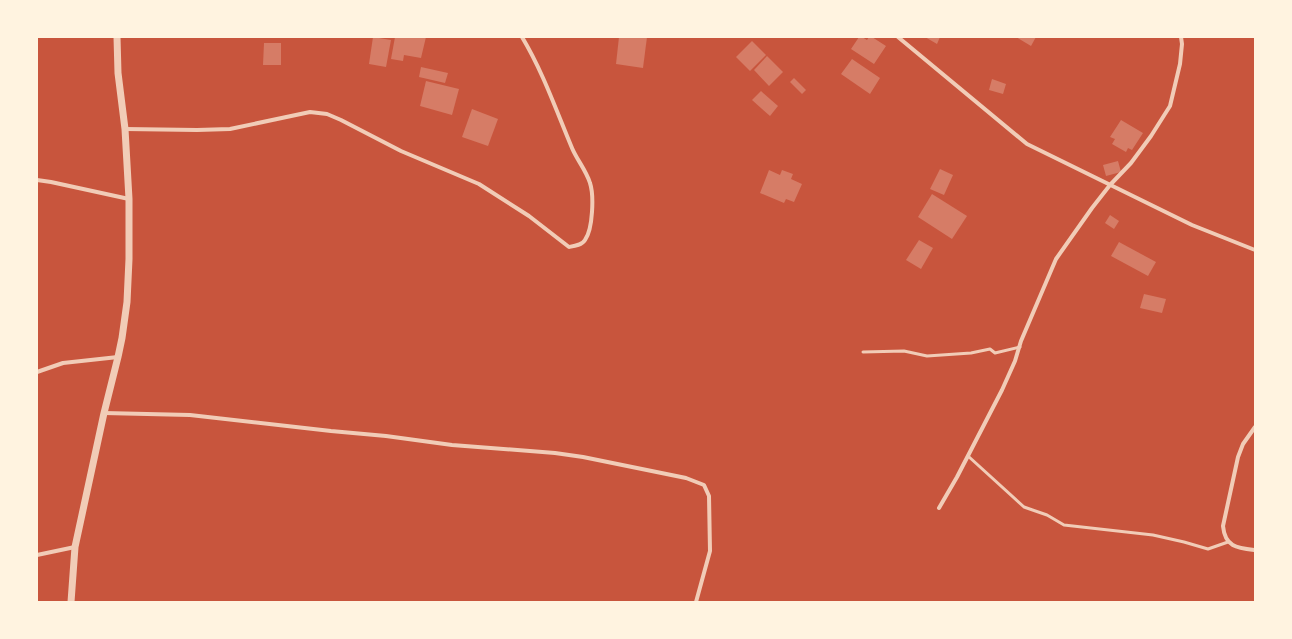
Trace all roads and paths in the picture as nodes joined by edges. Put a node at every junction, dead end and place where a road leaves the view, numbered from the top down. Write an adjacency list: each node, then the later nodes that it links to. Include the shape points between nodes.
1 (117, 37): 5 (street, via 118,73)
2 (522, 37): 5 (street, via 591,184 593,202 589,228 585,240 579,245 569,247 529,216 479,184 401,152 327,114 310,112 230,129)
3 (898, 37): 7 (street, via 1027,144)
4 (1181, 37): 7 (street, via 1180,64 1170,106 1131,163)
5 (125, 129): 8 (street)
6 (37, 180): 8 (street)
7 (1110, 184): 9 (street, via 1192,225); 10 (street, via 1056,259)
8 (129, 199): 12 (street, via 129,259)
9 (1255, 250)
10 (1020, 347): 11 (lane, via 995,353 990,349 927,356 904,351); 16 (street, via 1002,390)
11 (862, 352)
12 (118, 357): 13 (street, via 63,363); 14 (street)
13 (37, 372)
14 (104, 413): 19 (street); 23 (street, via 190,415 452,445 555,453 686,478 704,485 709,496 710,551)
15 (1255, 427): 18 (street, via 1238,457 1223,526)
16 (968, 456): 17 (street); 18 (lane, via 1024,506 1064,525 1153,535 1208,549)
17 (939, 508)
18 (1228, 542): 20 (street, via 1237,548)
19 (75, 547): 21 (street); 22 (street)
20 (1255, 550)
21 (37, 555)
22 (71, 602)
23 (696, 602)

